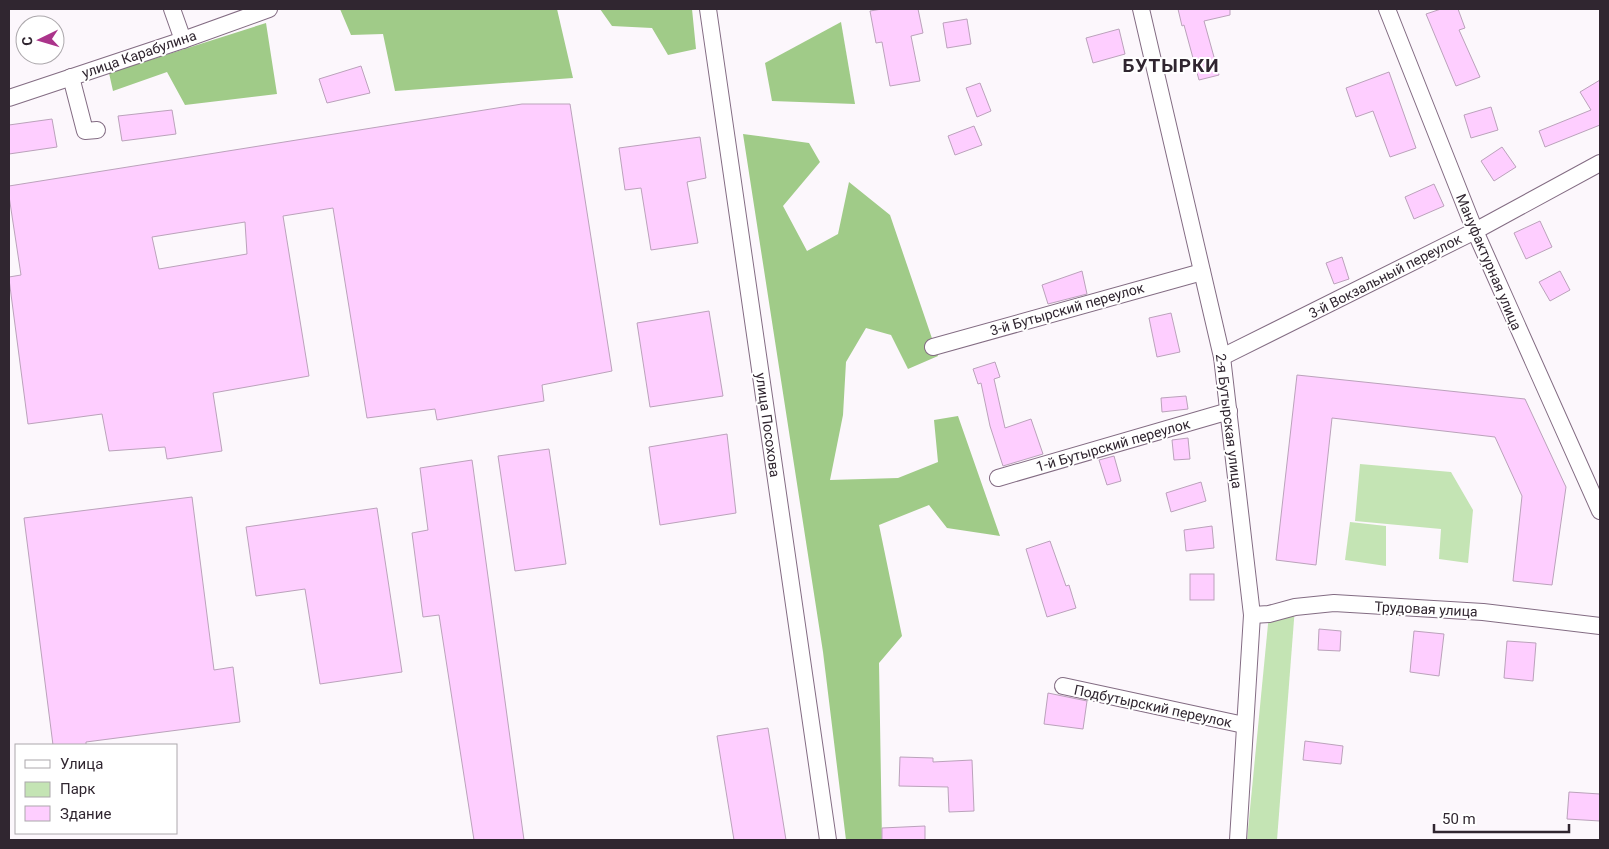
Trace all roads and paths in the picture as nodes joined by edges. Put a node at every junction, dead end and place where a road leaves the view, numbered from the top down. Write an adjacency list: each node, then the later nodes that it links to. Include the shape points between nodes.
1 (172, 9): 6 (street)
2 (269, 9): 6 (street, улица Карабулина)
3 (708, 9): 22 (street, улица Посохова)
4 (1141, 9): 12 (street, 2-я Бутырская улица)
5 (1387, 9): 11 (street, Мануфактурная улица)
6 (183, 40): 7 (street, улица Карабулина)
7 (71, 77): 8 (street, улица Карабулина); 9 (street, via 85,130)
8 (9, 98)
9 (97, 130)
10 (1600, 164): 11 (street, 3-й Вокзальный переулок)
11 (1475, 231): 14 (street, 3-й Вокзальный переулок); 17 (street, Мануфактурная улица)
12 (1202, 272): 13 (street, 3-й Бутырский переулок); 14 (street, 2-я Бутырская улица)
13 (933, 347)
14 (1222, 357): 15 (street, 2-я Бутырская улица)
15 (1229, 411): 16 (street, 1-й Бутырский переулок); 18 (street, 2-я Бутырская улица)
16 (998, 478)
17 (1599, 503)
18 (1252, 615): 19 (street, Трудовая улица, via 1334,603 1483,612); 21 (street, 2-я Бутырская улица)
19 (1600, 626)
20 (1062, 686): 21 (street, Подбутырский переулок)
21 (1244, 725): 23 (street, 2-я Бутырская улица)
22 (828, 840)
23 (1238, 840)

